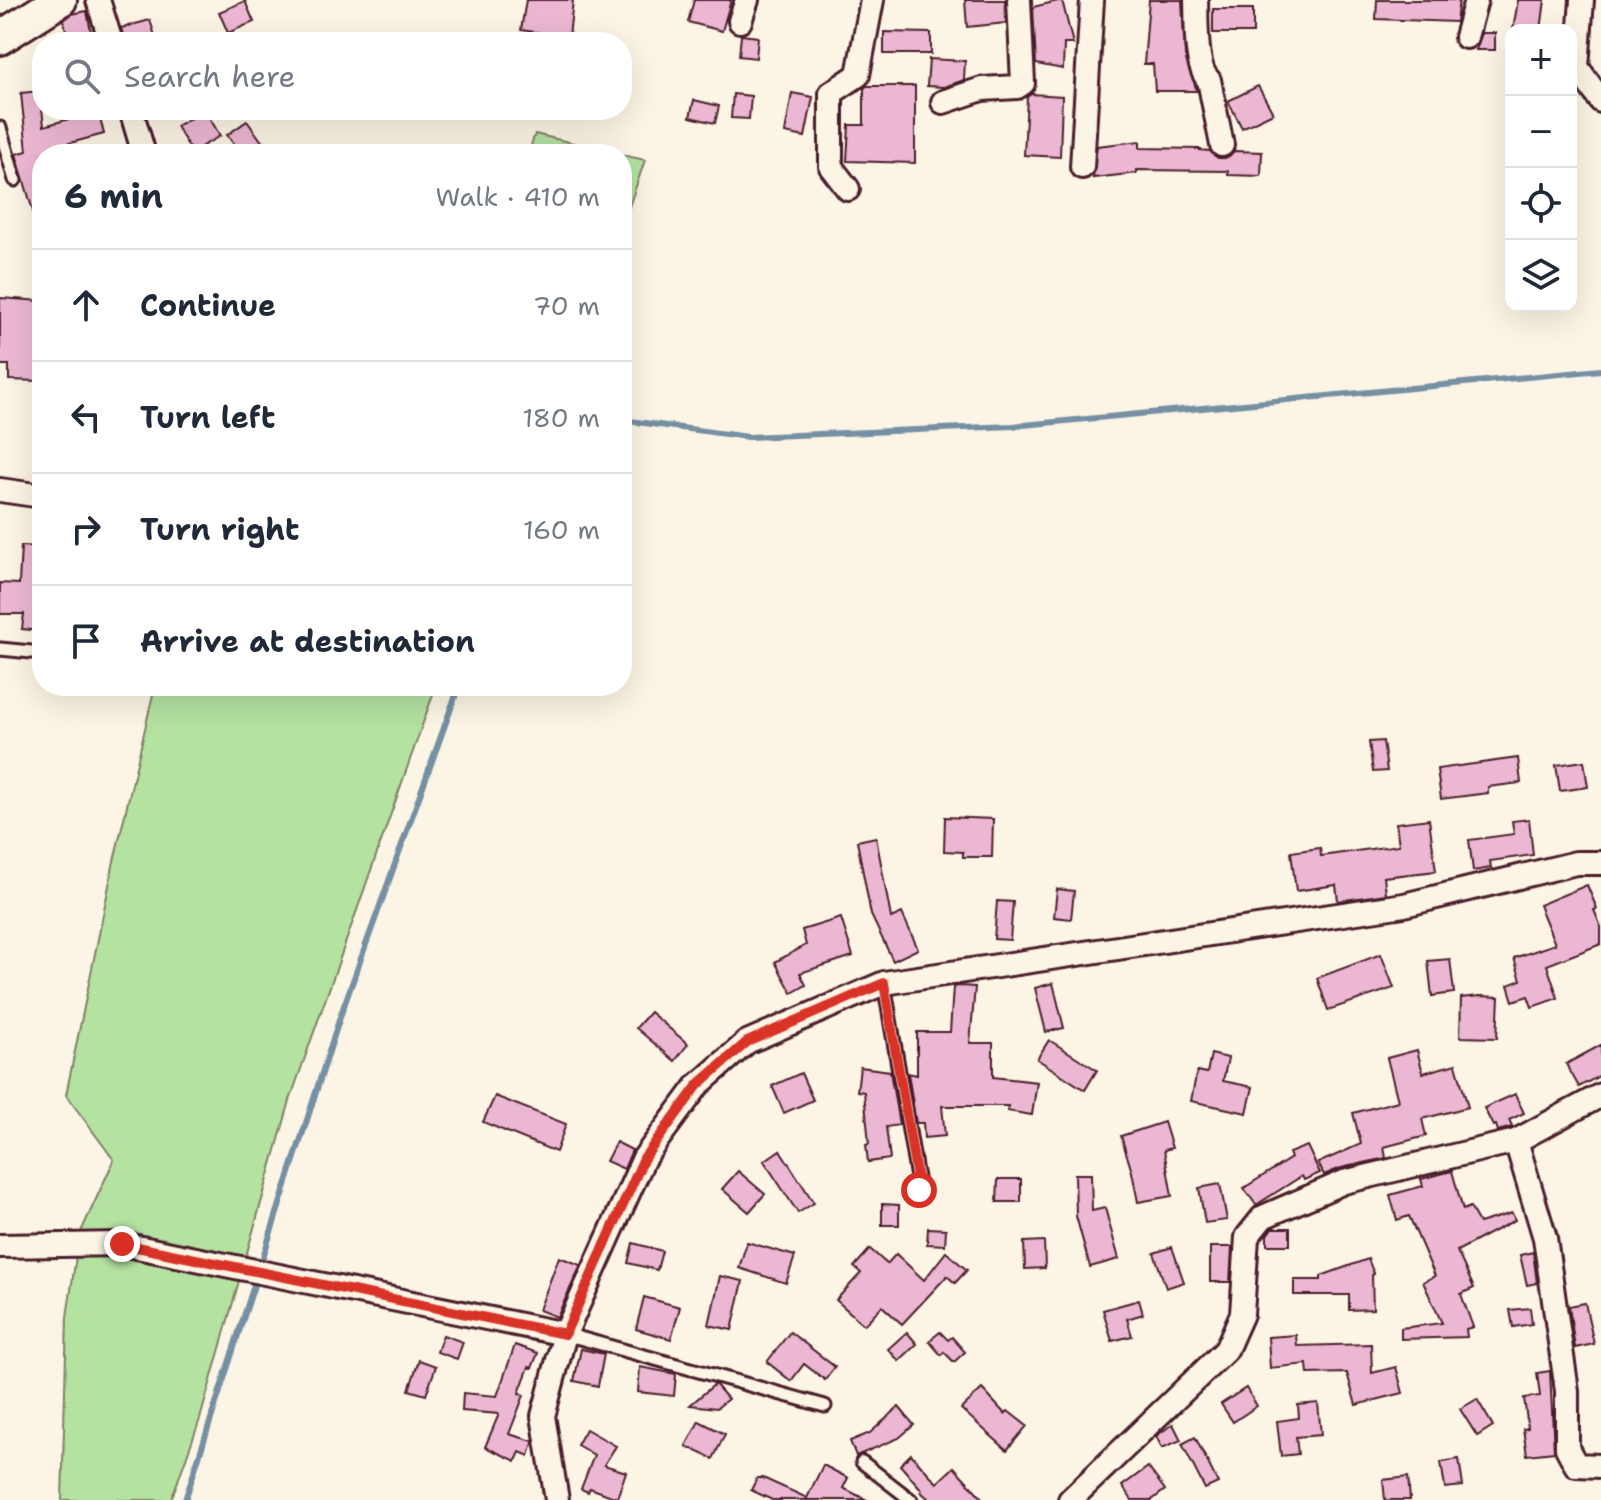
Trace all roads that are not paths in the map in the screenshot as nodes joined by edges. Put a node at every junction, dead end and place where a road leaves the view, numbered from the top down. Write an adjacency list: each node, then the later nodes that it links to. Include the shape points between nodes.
1 (60, 0): 11 (street)
2 (98, 0): 9 (street)
3 (872, 0): 20 (street, via 858,75 831,93 831,167)
4 (1019, 0): 13 (street, via 1023,83)
5 (1092, 0): 18 (street)
6 (1196, 0): 17 (street, via 1200,65 1209,80)
7 (1476, 0): 10 (street)
8 (1582, 0): 12 (street, via 1577,67)
9 (108, 32)
10 (1466, 37)
11 (0, 38)
12 (1601, 101)
13 (943, 102)
14 (134, 120): 16 (street)
15 (0, 128): 19 (lane)
16 (141, 144)
17 (1222, 145)
18 (1082, 167)
19 (15, 180)
20 (848, 189)
21 (0, 490): 22 (street)
22 (32, 495)
23 (0, 649): 24 (lane)
24 (32, 652)
25 (1601, 863): 26 (street, via 1576,863 1404,905)
26 (884, 983): 29 (lane); 31 (street, via 747,1042 698,1085 644,1158)
27 (1601, 1095): 28 (street)
28 (1516, 1141): 34 (street, via 1545,1238 1567,1391 1567,1448 1576,1465); 37 (street, via 1344,1182 1263,1217 1247,1237 1242,1314 1226,1350)
29 (919, 1190)
30 (0, 1246): 31 (street, via 122,1244)
31 (565, 1334): 32 (lane); 35 (street, via 543,1416)
32 (825, 1406)
33 (862, 1462): 36 (lane)
34 (1601, 1466)
35 (557, 1500)
36 (911, 1500)
37 (1070, 1500)

